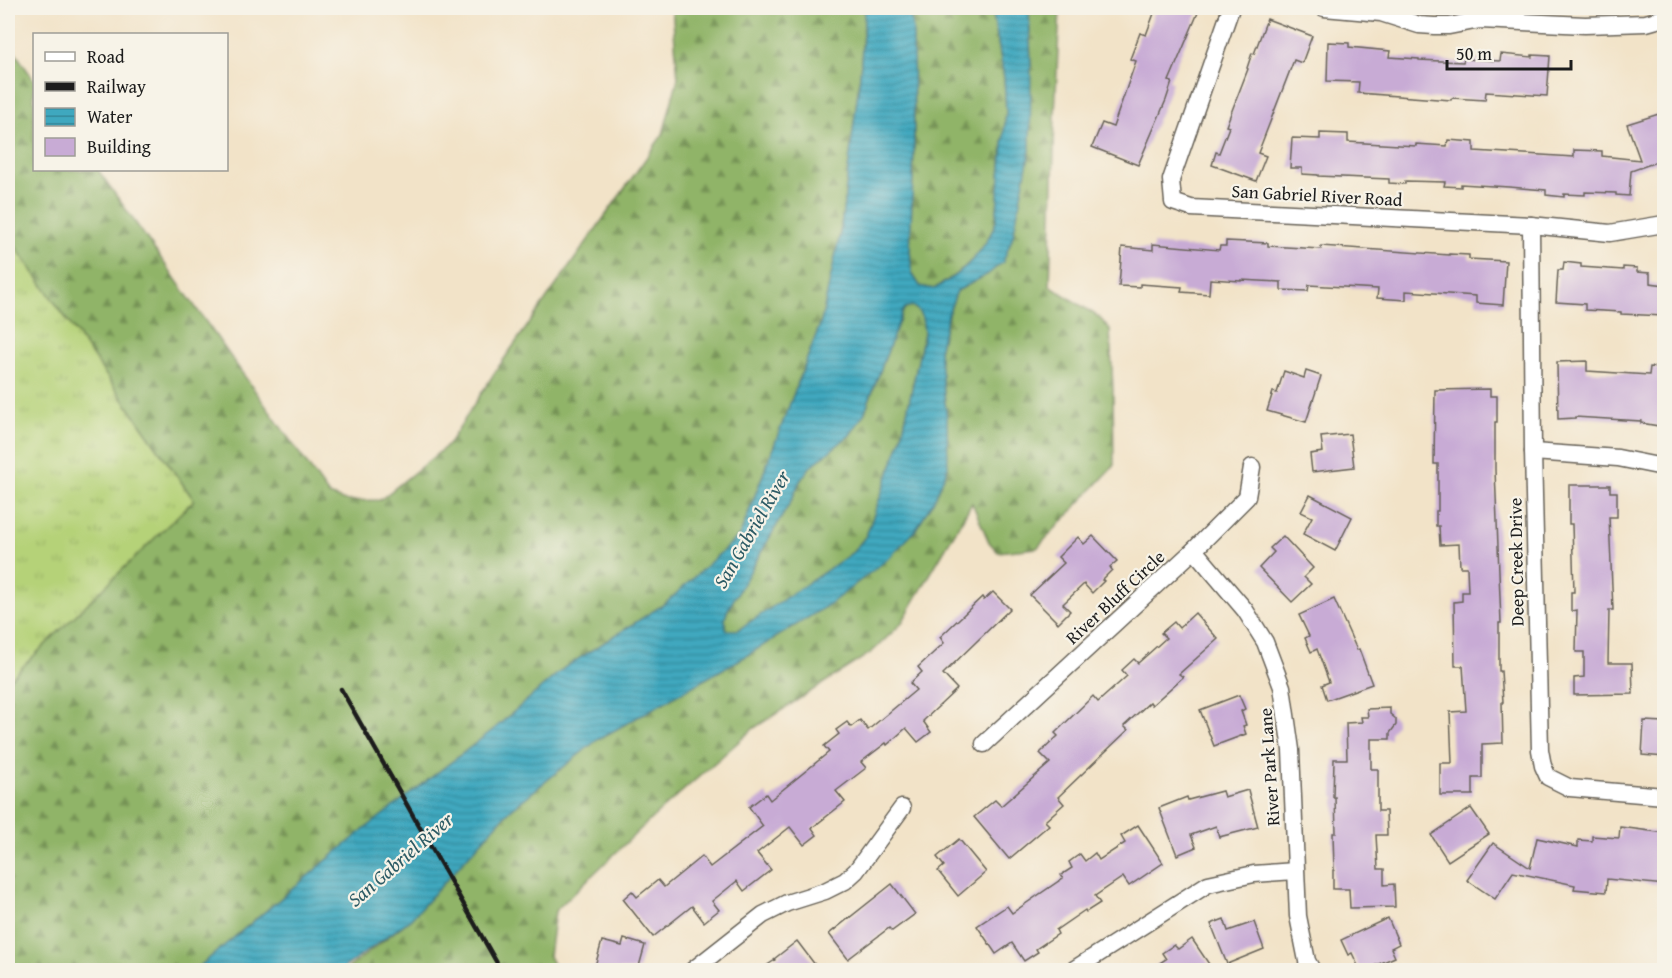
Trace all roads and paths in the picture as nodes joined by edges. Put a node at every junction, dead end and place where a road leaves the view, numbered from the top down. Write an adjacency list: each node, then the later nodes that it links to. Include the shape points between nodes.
1 (1231, 8): 6 (street, San Gabriel River Road, via 1171,180 1173,202 1191,208)
2 (1324, 8): 3 (street, via 1381,13 1434,26 1449,26)
3 (1480, 14): 4 (street, via 1585,25 1646,23)
4 (1665, 18)
5 (1665, 224): 6 (street, San Gabriel River Road, via 1610,233)
6 (1531, 225): 7 (street, Deep Creek Drive)
7 (1533, 453): 9 (street, via 1618,458); 12 (street, Deep Creek Drive, via 1543,766 1548,777 1570,788)
8 (1252, 467): 10 (street, River Bluff Circle, via 1247,497)
9 (1665, 469)
10 (1194, 550): 11 (street, River Bluff Circle); 14 (street, River Park Lane, via 1245,610 1265,642 1282,687 1291,750)
11 (984, 744)
12 (1665, 796)
13 (902, 808): 15 (street, via 845,881 763,915)
14 (1295, 871): 16 (street, via 1254,874 1208,884); 17 (street, River Park Lane, via 1298,916)
15 (693, 970)
16 (1073, 970)
17 (1312, 970)

